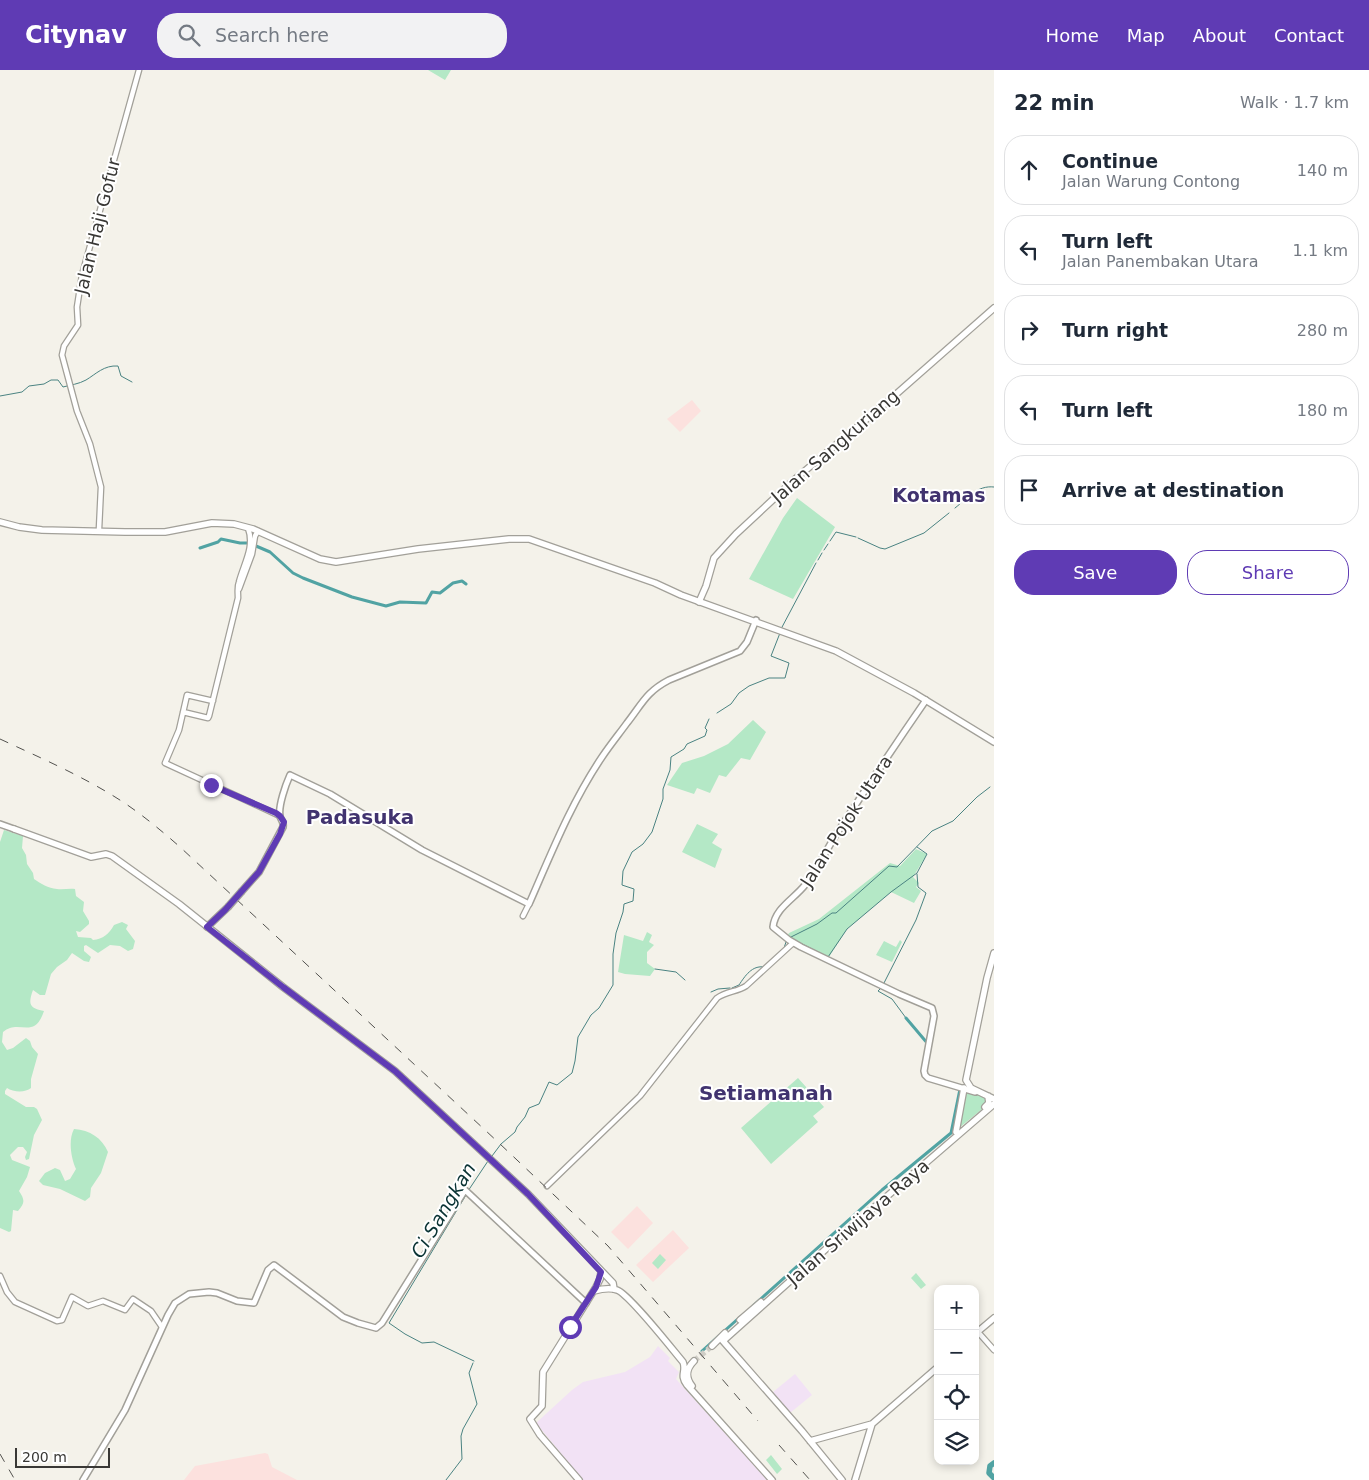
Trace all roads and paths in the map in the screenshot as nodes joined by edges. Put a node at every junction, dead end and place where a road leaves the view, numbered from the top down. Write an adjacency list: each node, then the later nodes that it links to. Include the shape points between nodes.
1 (139, 70): 6 (street, Jalan Haji Gofur, via 82,275 78,325 62,355 101,487)
2 (994, 308): 10 (main road, Jalan Sangkuriang, via 736,534 714,558)
3 (0, 522): 4 (main road)
4 (37, 528): 6 (main road); 8 (main road)
5 (248, 528): 7 (main road); 8 (main road, via 218,523 165,532); 9 (street, via 250,552)
6 (99, 529): 8 (main road)
7 (258, 531): 9 (street); 10 (main road, via 310,556 336,562 418,549 520,539 540,542)
8 (128, 532)
9 (238, 589): 13 (street)
10 (700, 600): 11 (main road)
11 (757, 621): 12 (main road, via 852,658); 19 (main road, via 740,651 669,680 645,698 602,756 582,791 559,834)
12 (926, 700): 15 (main road); 22 (main road, Jalan Pojok Utara, via 810,879 774,920 773,927)
13 (213, 701): 14 (street, via 188,695); 14 (street, via 208,718)
14 (183, 712): 16 (street, via 178,734 165,763)
15 (994, 742)
16 (280, 816): 19 (main road, via 290,775 330,794 422,850); 21 (main road, bridge, via 284,822 280,834 259,872)
17 (0, 824): 18 (main road)
18 (14, 829): 21 (main road, via 91,857 112,856)
19 (529, 904): 20 (street)
20 (524, 916)
21 (207, 927): 32 (main road, via 395,1071 528,1194)
22 (793, 942): 24 (main road, via 933,1009 924,1071 926,1076); 29 (street, via 746,986 717,998 640,1096)
23 (994, 953): 25 (main road, via 966,1080)
24 (964, 1088): 25 (main road); 28 (main road)
25 (980, 1093): 26 (main road)
26 (991, 1098): 28 (main road, Jalan Sriwijaya Raya, via 988,1105)
27 (994, 1104): 30 (main road, Jalan Sriwijaya Raya)
28 (956, 1132): 30 (main road, Jalan Sriwijaya Raya)
29 (547, 1186)
30 (888, 1193): 31 (main road, Jalan Sriwijaya Raya)
31 (838, 1237): 41 (main road, Jalan Sriwijaya Raya); 49 (main road, Jalan Sriwijaya Raya, via 723,1341)
32 (601, 1272): 34 (main road); 35 (main road)
33 (0, 1276): 38 (street, via 15,1302 57,1321 62,1320 72,1297 88,1306 103,1300 125,1310 134,1299 151,1311)
34 (614, 1289): 35 (main road); 45 (main road, via 634,1306 685,1365 684,1382)
35 (594, 1291): 36 (main road)
36 (586, 1303): 38 (main road, via 465,1190 384,1321 376,1328 343,1317 274,1265 268,1270 254,1303 237,1302 212,1292 189,1294 172,1307); 51 (main road, via 543,1372 543,1400 530,1419)
37 (994, 1318): 39 (main road)
38 (162, 1327): 50 (main road, via 132,1396)
39 (979, 1330)
40 (979, 1336): 42 (street)
41 (712, 1346)
42 (994, 1350)
43 (694, 1361): 45 (main road, via 688,1368 689,1382)
44 (934, 1370): 46 (main road)
45 (721, 1423): 52 (main road)
46 (872, 1424): 47 (main road); 48 (main road)
47 (864, 1426): 48 (main road); 49 (main road)
48 (869, 1433): 54 (main road)
49 (810, 1442): 53 (main road)
50 (83, 1480)
51 (579, 1480)
52 (772, 1480)
53 (842, 1480)
54 (855, 1480)

